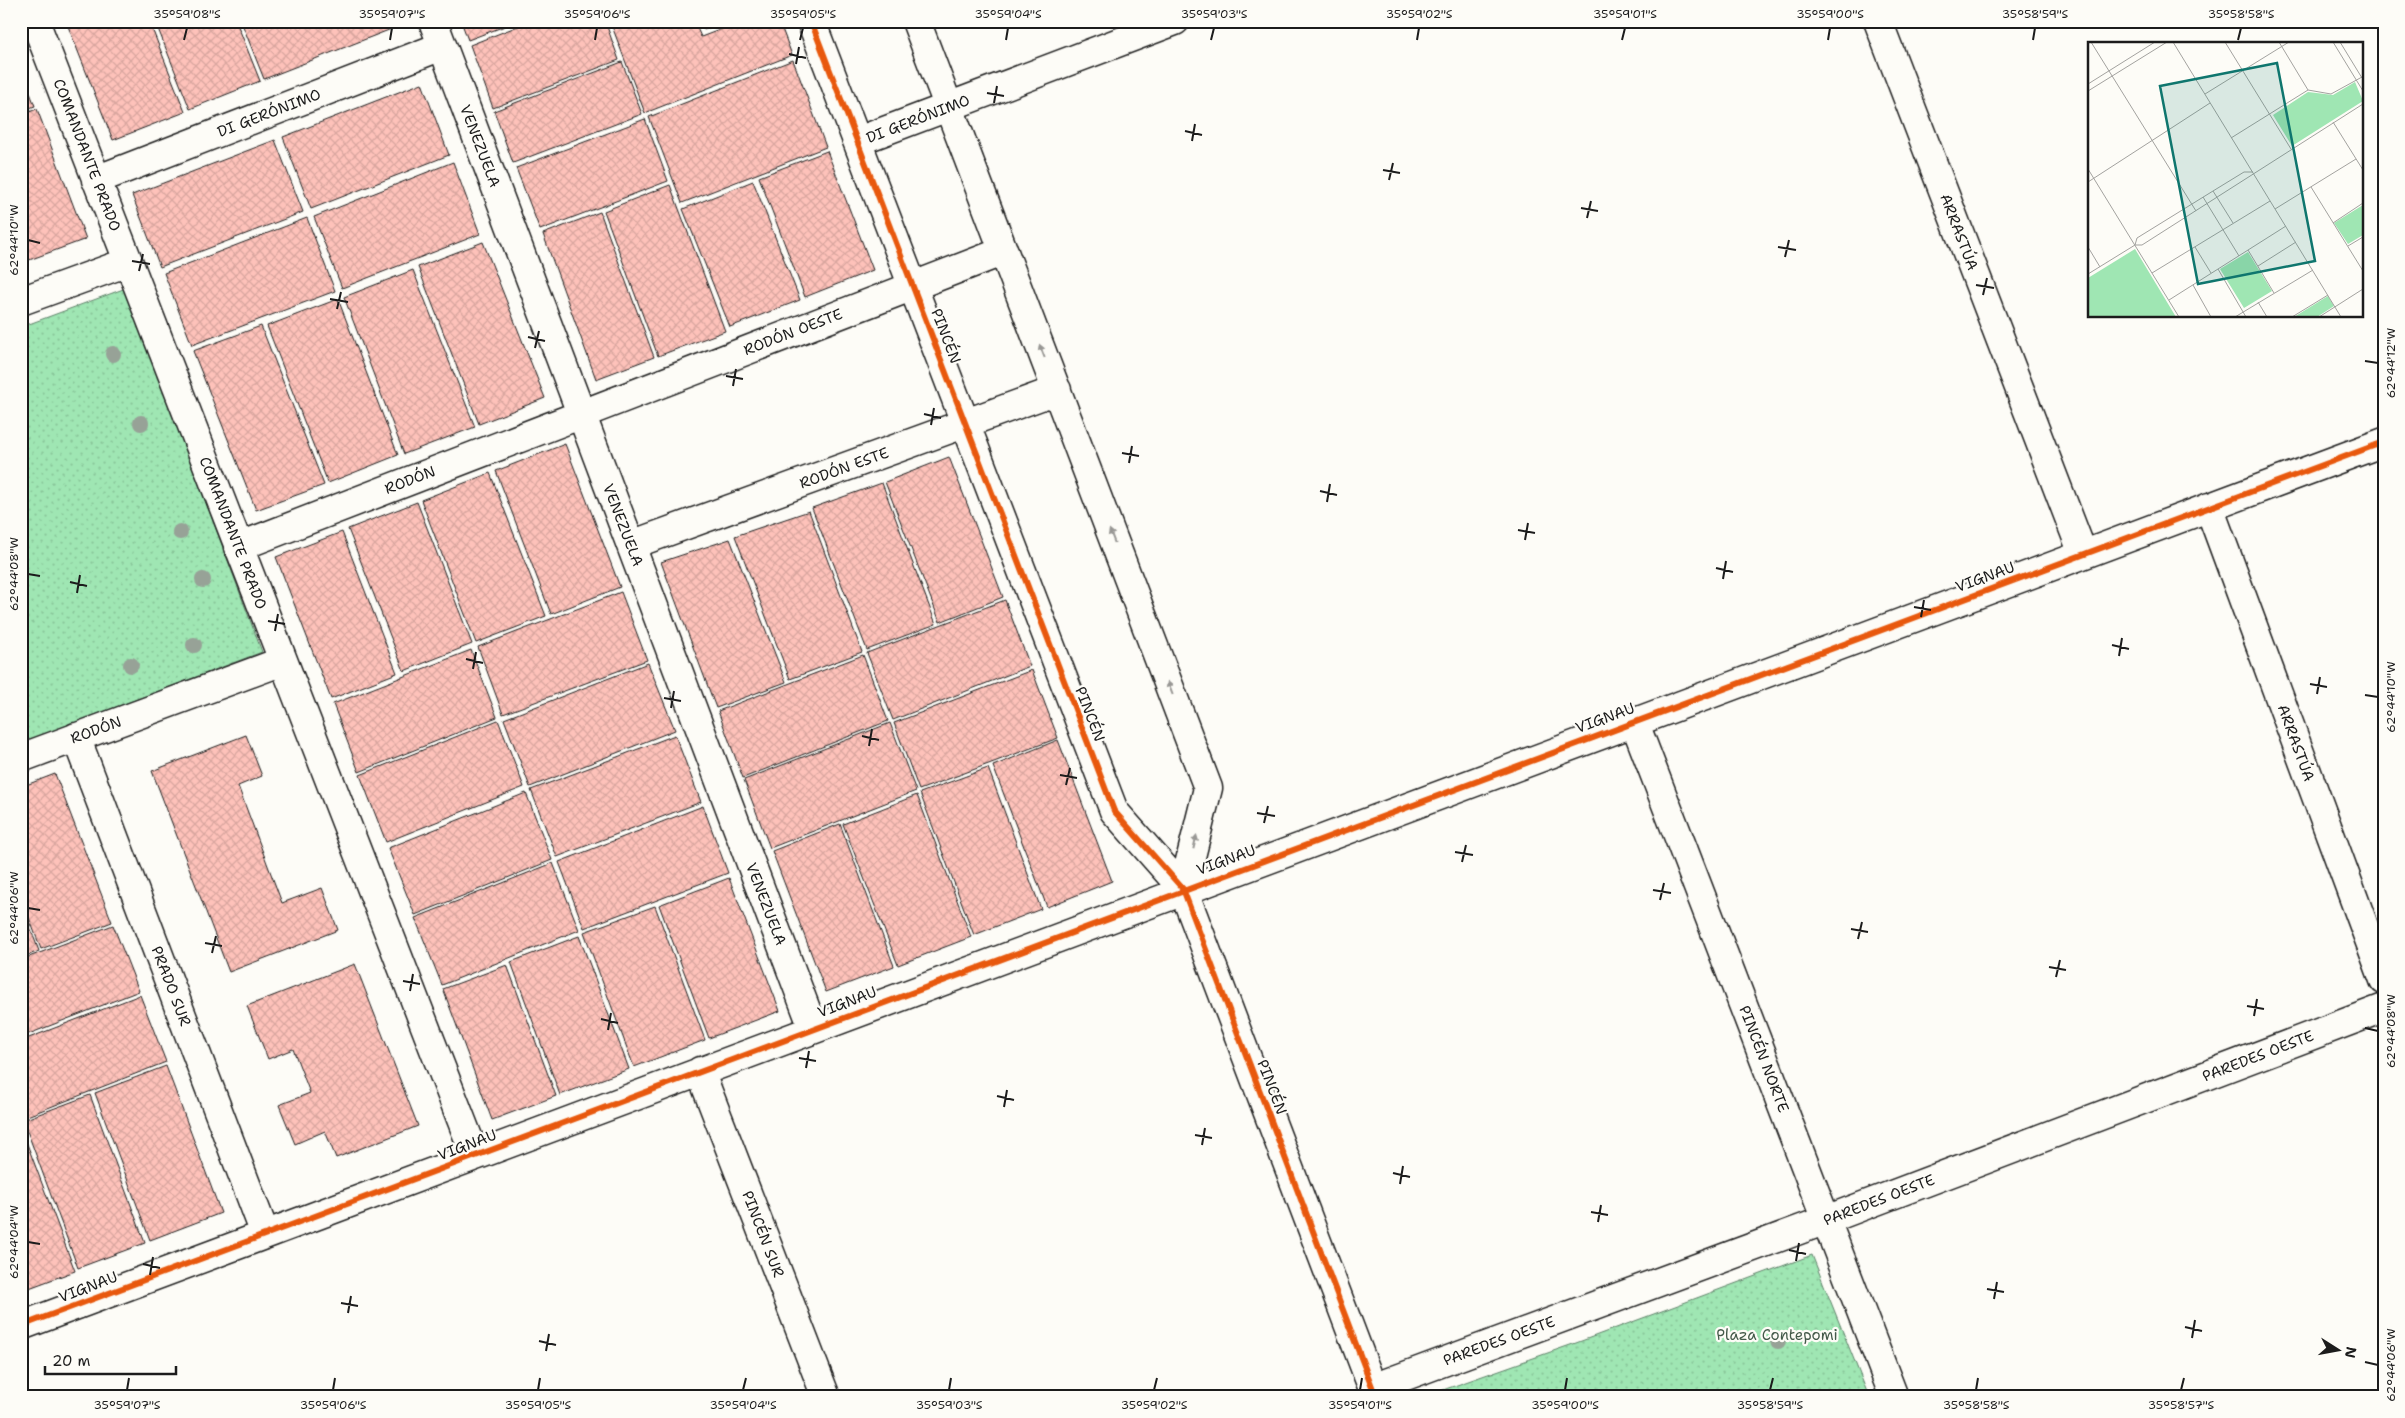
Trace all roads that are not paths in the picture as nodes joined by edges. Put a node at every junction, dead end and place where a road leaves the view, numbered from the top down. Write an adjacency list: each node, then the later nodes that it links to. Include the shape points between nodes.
1 (35, 21): 9 (street, COMANDANTE PRADO)
2 (811, 21): 8 (street, PINCÉN)
3 (916, 21): 7 (street)
4 (1175, 21): 7 (street, DI GERÓNIMO)
5 (1878, 21): 21 (street, ARRASTÚA)
6 (438, 33): 9 (street, DI GERÓNIMO); 15 (street, VENEZUELA)
7 (949, 107): 8 (street, DI GERÓNIMO); 10 (street)
8 (858, 141): 12 (street, PINCÉN)
9 (96, 180): 11 (street, COMANDANTE PRADO)
10 (1004, 251): 12 (street, RODÓN OESTE); 14 (street, one-way to 10)
11 (128, 262): 13 (street); 20 (street, COMANDANTE PRADO)
12 (913, 286): 15 (street, RODÓN OESTE); 16 (street, PINCÉN)
13 (21, 301)
14 (1056, 390): 16 (street, RODÓN ESTE); 26 (street, one-way to 14, via 1208,788)
15 (582, 414): 19 (street, VENEZUELA); 20 (street, RODÓN)
16 (966, 423): 19 (street, RODÓN ESTE); 26 (street, PINCÉN, via 1114,811)
17 (2384, 442): 18 (street, VIGNAU)
18 (2209, 507): 21 (street, VIGNAU); 27 (street, ARRASTÚA)
19 (631, 545): 29 (street, VENEZUELA)
20 (238, 547): 22 (street, COMANDANTE PRADO)
21 (2083, 554): 23 (street, VIGNAU)
22 (283, 661): 24 (street, RODÓN); 31 (street, COMANDANTE PRADO)
23 (1634, 721): 26 (street, VIGNAU); 32 (street, PINCÉN NORTE)
24 (76, 737): 25 (street, RODÓN); 33 (street, PRADO SUR)
25 (21, 758)
26 (1184, 889): 29 (street, VIGNAU); 35 (street, PINCÉN)
27 (2384, 980)
28 (2384, 1008): 32 (street, PAREDES OESTE)
29 (813, 1028): 30 (street, VIGNAU)
30 (700, 1071): 31 (street, VIGNAU); 36 (street, PINCÉN SUR)
31 (475, 1156): 33 (street, VIGNAU)
32 (1826, 1220): 35 (street, PAREDES OESTE); 37 (street, PINCÉN NORTE)
33 (265, 1234): 34 (street, VIGNAU)
34 (21, 1326)
35 (1374, 1392)
36 (826, 1397)
37 (1894, 1397)

